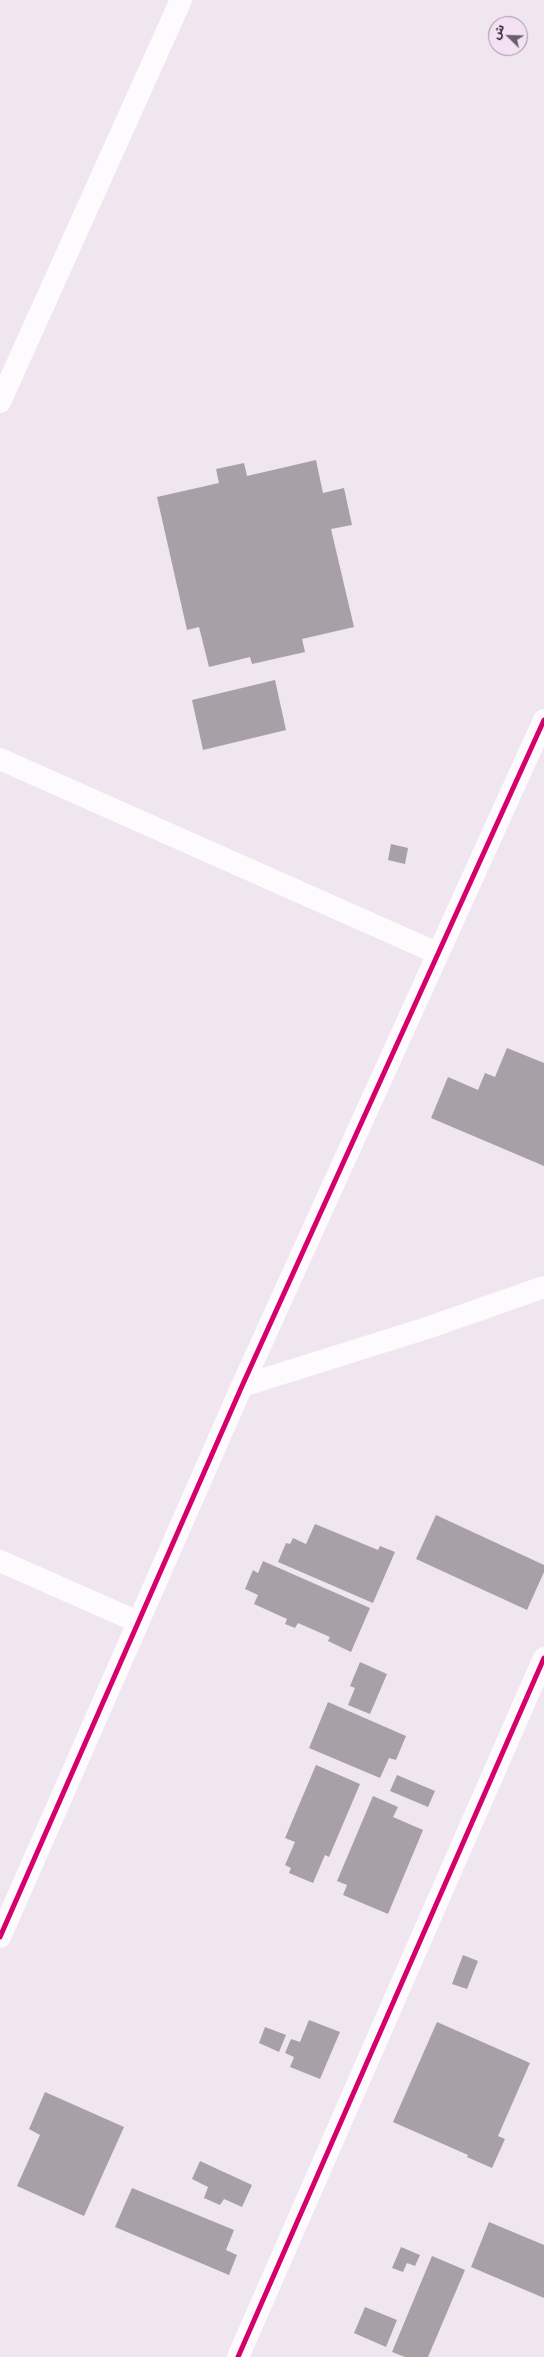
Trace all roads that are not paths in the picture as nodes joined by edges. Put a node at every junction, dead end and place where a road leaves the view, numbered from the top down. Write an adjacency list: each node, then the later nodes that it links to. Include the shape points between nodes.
1 (181, 0): 2 (street)
2 (0, 402)
3 (544, 720): 5 (street)
4 (0, 759): 5 (street)
5 (437, 953): 7 (street)
6 (544, 1287): 7 (street, via 427,1328)
7 (242, 1386): 9 (street)
8 (0, 1562): 9 (street)
9 (138, 1622): 11 (street)
10 (544, 1658): 12 (street)
11 (0, 1937)
12 (238, 2357)

